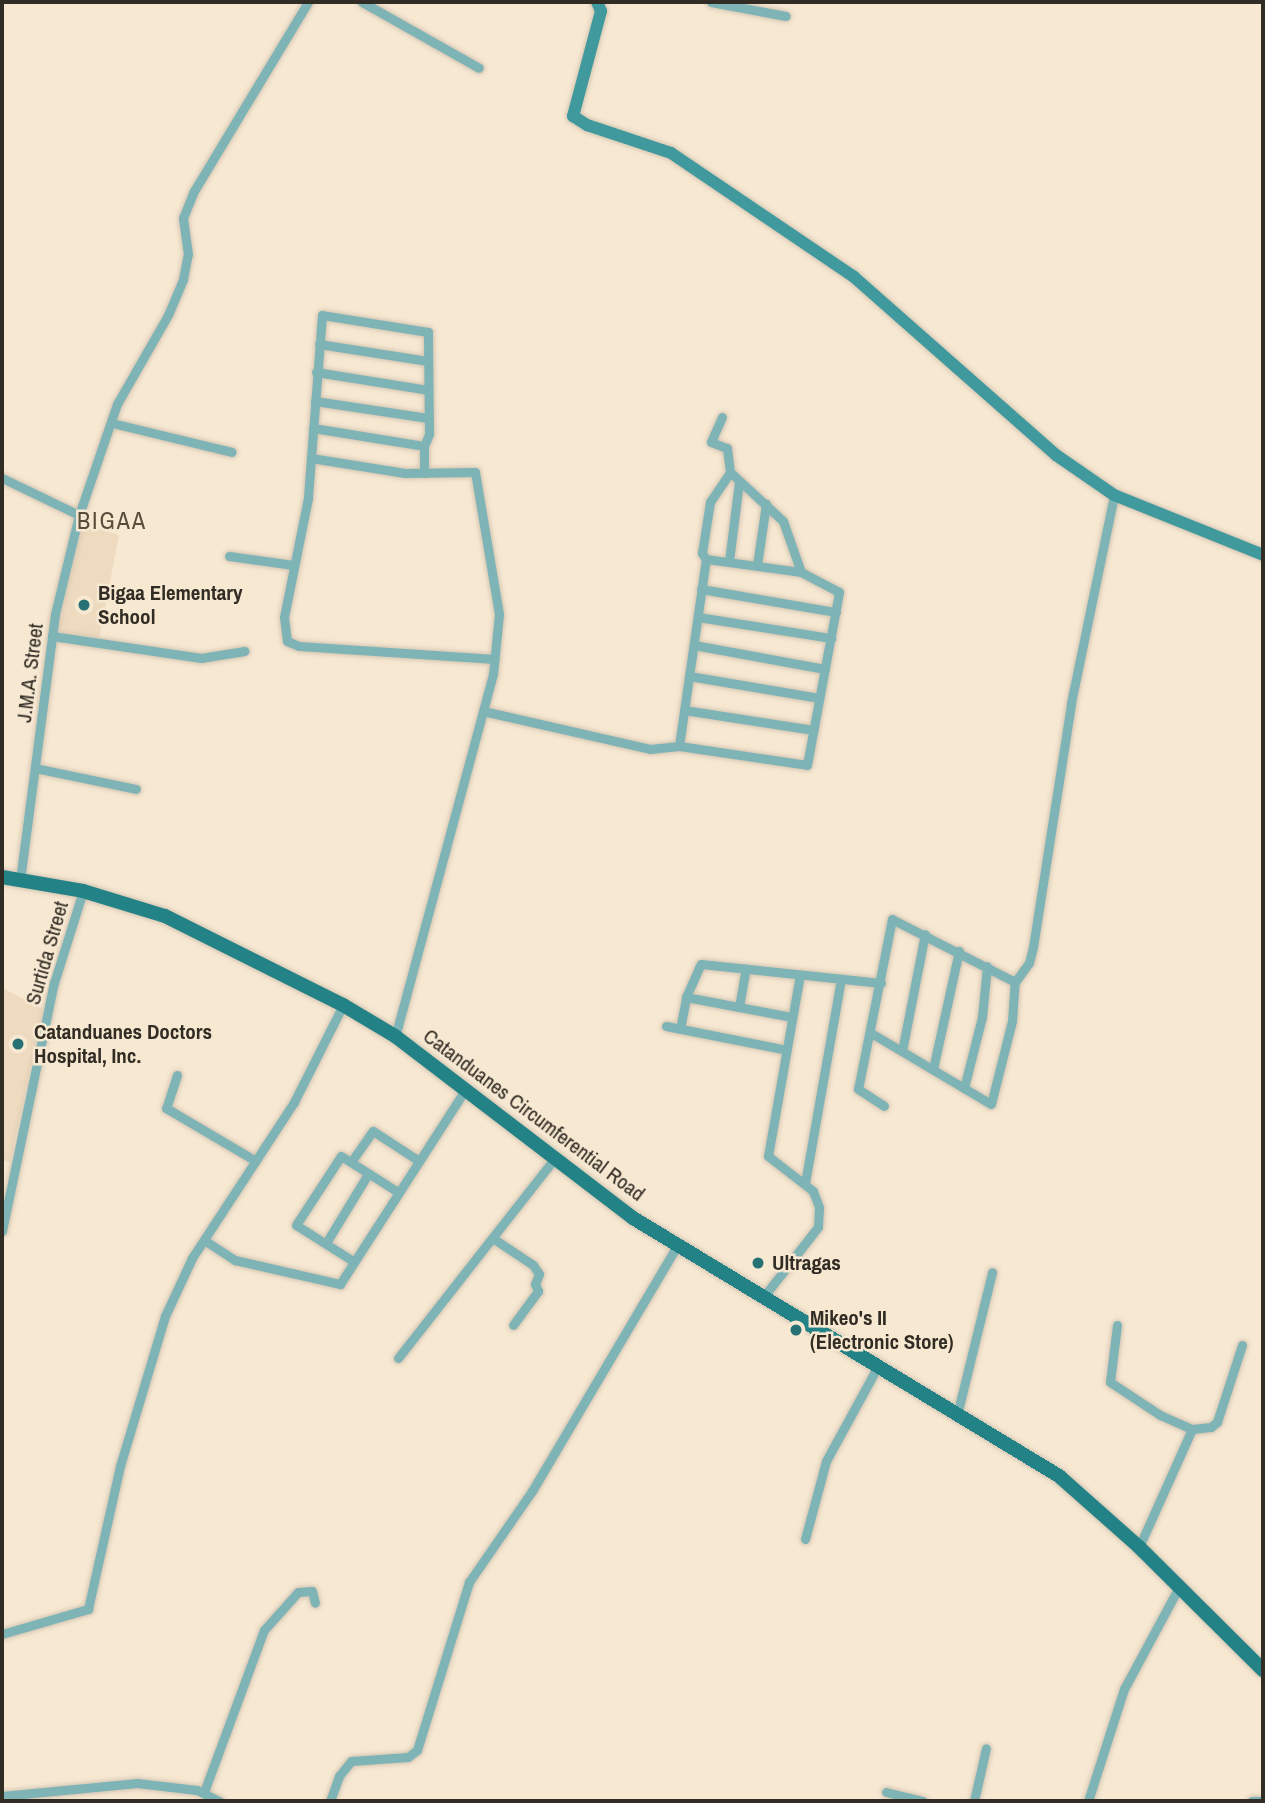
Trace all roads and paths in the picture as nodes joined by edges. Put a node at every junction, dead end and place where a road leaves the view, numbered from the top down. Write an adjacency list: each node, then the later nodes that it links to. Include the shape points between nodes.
1 (308, 2): 14 (street, J.M.A. Street, via 194,191 183,218 188,254 183,279 117,404)
2 (362, 2): 6 (street)
3 (597, 2): 23 (street, via 601,11 573,116 671,153 854,277 1056,454)
4 (711, 2): 5 (street)
5 (786, 16)
6 (479, 68)
7 (319, 344): 8 (street); 8 (street, via 322,315 428,332); 9 (street)
8 (428, 361): 10 (street)
9 (316, 372): 10 (street); 11 (street)
10 (428, 390): 13 (street)
11 (315, 401): 13 (street); 15 (street)
12 (722, 417): 19 (street, via 711,442 727,449)
13 (428, 418): 16 (street)
14 (112, 423): 17 (street); 25 (street, J.M.A. Street)
15 (313, 428): 16 (street); 18 (street)
16 (424, 446): 20 (street)
17 (232, 452)
18 (311, 458): 20 (street); 30 (street)
19 (730, 472): 22 (street); 28 (street, via 710,502 702,552)
20 (424, 473): 40 (street, via 478,475 499,614)
21 (2, 478): 25 (street)
22 (739, 482): 24 (street); 29 (street)
23 (1114, 495): 26 (street); 59 (street, via 1072,704 1033,947 1029,963)
24 (766, 504): 31 (street); 32 (street, via 783,521)
25 (79, 515): 36 (street, J.M.A. Street)
26 (1263, 555)
27 (229, 556): 30 (street)
28 (706, 559): 29 (street); 33 (street)
29 (729, 561): 31 (street)
30 (293, 565): 40 (street, via 284,617 287,641 299,646)
31 (757, 565): 32 (street)
32 (801, 572): 34 (street, via 839,592)
33 (701, 589): 34 (street); 35 (street)
34 (836, 612): 37 (street)
35 (698, 617): 37 (street); 38 (street)
36 (52, 636): 39 (street, via 201,658); 48 (street, J.M.A. Street)
37 (831, 638): 41 (street)
38 (694, 645): 41 (street); 42 (street)
39 (244, 651)
40 (495, 659): 45 (street)
41 (825, 669): 43 (street)
42 (689, 676): 43 (street); 44 (street)
43 (819, 698): 46 (street)
44 (684, 710): 46 (street); 47 (street)
45 (483, 711): 47 (street, via 650,749); 68 (street)
46 (813, 730): 47 (street, via 807,765)
47 (679, 746)
48 (35, 768): 49 (street); 51 (street, J.M.A. Street)
49 (136, 789)
50 (2, 877): 51 (main road, Catanduanes Circumferential Road)
51 (20, 880): 52 (main road, Catanduanes Circumferential Road)
52 (83, 891): 62 (main road, Catanduanes Circumferential Road, via 165,916); 83 (street, Surtida Street, via 54,983)
53 (925, 934): 54 (street); 60 (street, via 892,919); 70 (street)
54 (959, 951): 55 (street); 71 (street)
55 (987, 966): 59 (street); 73 (street, via 982,1017)
56 (746, 969): 57 (street); 61 (street, via 701,964); 63 (street)
57 (800, 975): 58 (street); 64 (street)
58 (841, 979): 60 (street); 81 (street)
59 (1015, 982): 73 (street, via 1012,1021 992,1104)
60 (881, 983): 67 (street)
61 (686, 997): 63 (street); 66 (street)
62 (344, 1005): 68 (main road, Catanduanes Circumferential Road); 77 (street, via 294,1102)
63 (739, 1007): 64 (street)
64 (792, 1017): 69 (street)
65 (666, 1026): 66 (street)
66 (680, 1029): 69 (street)
67 (871, 1033): 70 (street); 75 (street, via 858,1089)
68 (395, 1036): 74 (main road, Catanduanes Circumferential Road)
69 (787, 1050): 81 (street, via 768,1156)
70 (902, 1051): 71 (street)
71 (933, 1069): 73 (street)
72 (177, 1075): 77 (street, via 166,1108)
73 (964, 1088)
74 (465, 1090): 76 (main road, Catanduanes Circumferential Road); 78 (street)
75 (884, 1106)
76 (554, 1159): 84 (street); 87 (main road, Catanduanes Circumferential Road, via 633,1218)
77 (256, 1161): 85 (street)
78 (419, 1161): 79 (street, via 373,1131); 82 (street)
79 (351, 1162): 80 (street); 86 (street, via 341,1156 296,1225)
80 (369, 1174): 82 (street); 86 (street)
81 (805, 1183): 90 (street, via 819,1207 818,1227)
82 (398, 1192): 88 (street)
83 (2, 1231)
84 (494, 1239): 91 (street, via 539,1274 538,1291); 94 (street)
85 (204, 1240): 88 (street, via 235,1260 330,1284 340,1284); 102 (street, via 161,1327 120,1466 88,1609)
86 (326, 1243): 88 (street)
87 (678, 1244): 90 (main road, Catanduanes Circumferential Road); 109 (street, via 532,1491 469,1583 417,1750 408,1757 351,1761 338,1776)
88 (353, 1261)
89 (992, 1272): 96 (street)
90 (765, 1295): 95 (main road, Catanduanes Circumferential Road)
91 (513, 1325)
92 (1117, 1325): 97 (street, via 1110,1382 1160,1415)
93 (1242, 1345): 97 (street, via 1217,1422)
94 (398, 1359)
95 (878, 1366): 96 (main road, Catanduanes Circumferential Road); 98 (street, via 826,1461)
96 (957, 1415): 99 (main road, Catanduanes Circumferential Road, via 1060,1477)
97 (1192, 1429): 99 (street)
98 (805, 1539)
99 (1139, 1547): 100 (main road, Catanduanes Circumferential Road)
100 (1179, 1587): 103 (main road, Catanduanes Circumferential Road); 112 (street, via 1124,1689)
101 (315, 1603): 106 (street, via 312,1591 298,1592 264,1630)
102 (2, 1634)
103 (1263, 1670)
104 (986, 1748): 111 (street)
105 (886, 1792): 110 (street)
106 (204, 1793): 107 (street, via 128,1783); 108 (street)
107 (2, 1796)
108 (219, 1801)
109 (330, 1801)
110 (923, 1801)
111 (974, 1801)
112 (1088, 1801)
113 (1252, 1801): 114 (street)
114 (1263, 1801)

